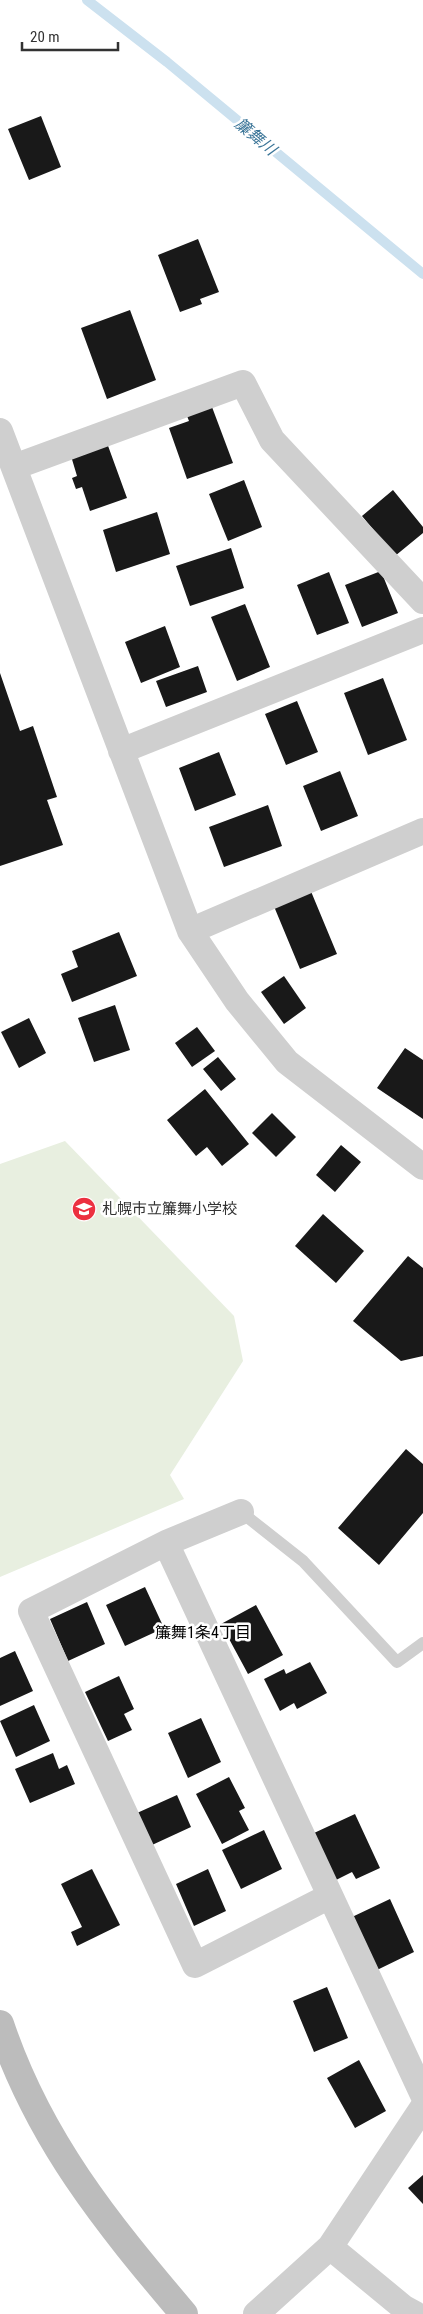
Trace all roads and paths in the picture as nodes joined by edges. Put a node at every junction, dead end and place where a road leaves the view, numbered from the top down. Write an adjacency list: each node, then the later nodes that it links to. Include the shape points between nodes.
1 (0, 431): 2 (street)
2 (14, 467): 3 (street, via 243,383 272,440); 5 (street)
3 (423, 601)
4 (423, 630): 5 (street)
5 (121, 751): 7 (street)
6 (423, 831): 7 (street)
7 (190, 931): 8 (street, via 237,1001 288,1062)
8 (423, 1167)
9 (241, 1512): 10 (street); 11 (lane, via 304,1561 397,1662)
10 (166, 1543): 12 (street); 12 (street, via 31,1611 195,1965)
11 (423, 1642)
12 (330, 1896): 14 (street)
13 (0, 2024): 17 (street, via 29,2098 63,2158 112,2229)
14 (423, 2095)
15 (423, 2107): 16 (street)
16 (330, 2247): 18 (street); 19 (street)
17 (184, 2314)
18 (256, 2314)
19 (415, 2314)

